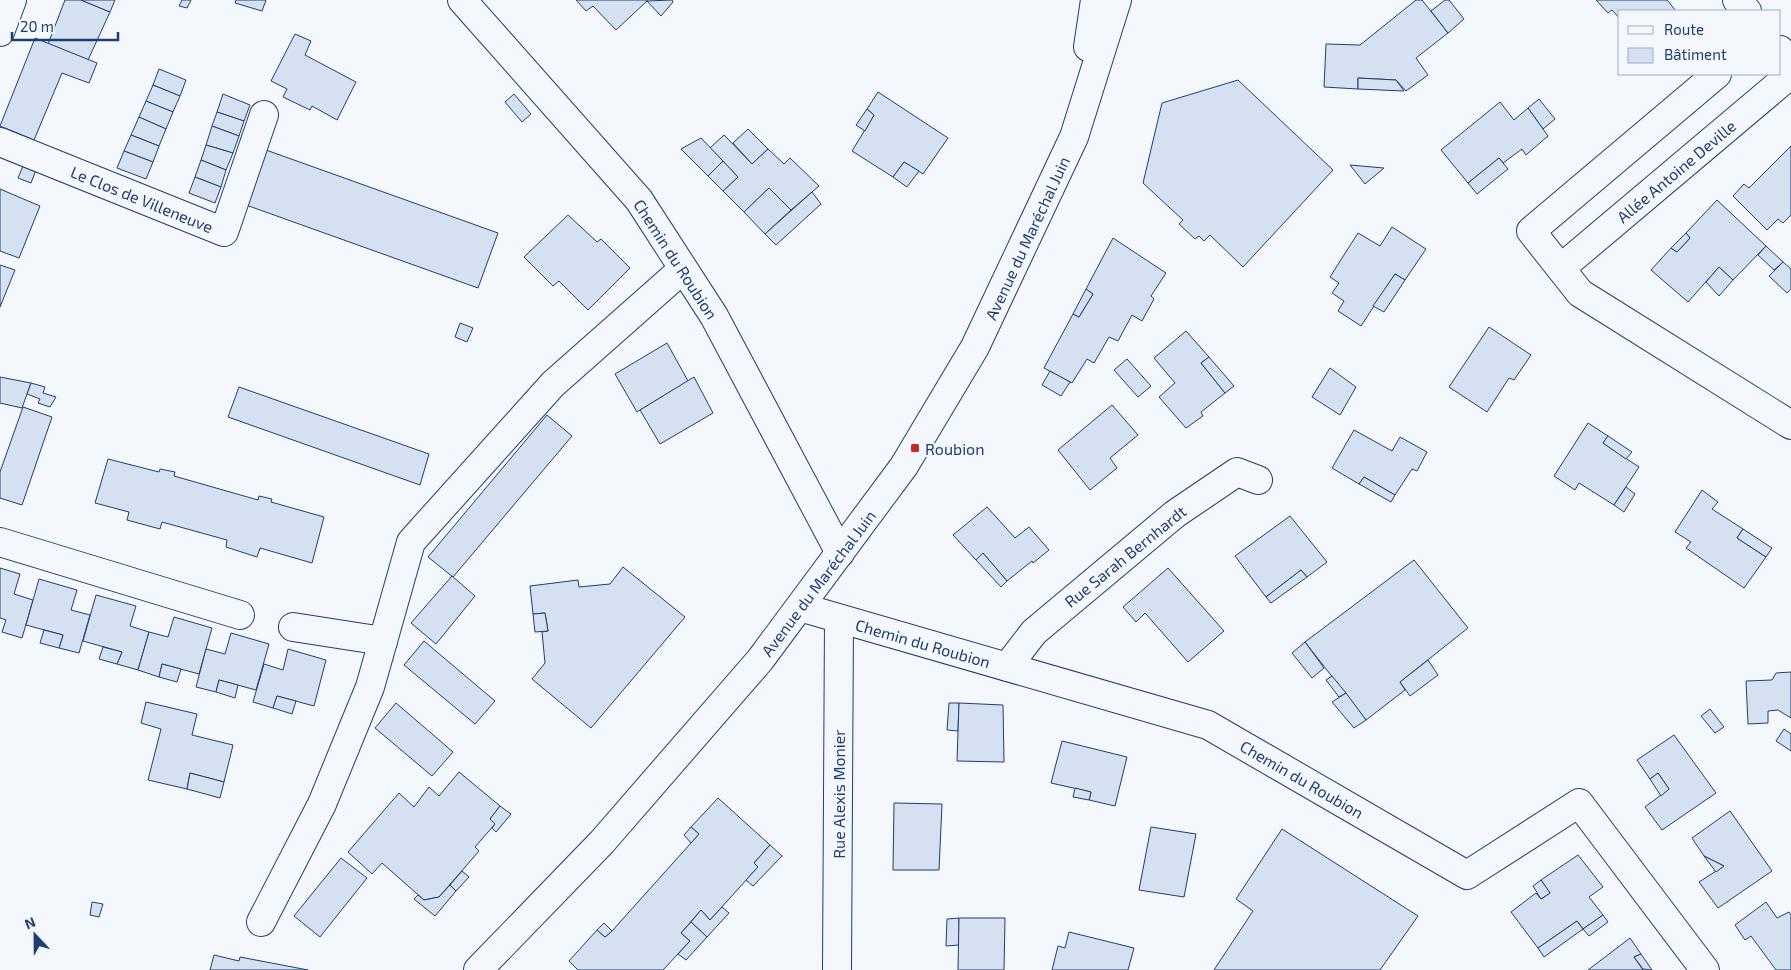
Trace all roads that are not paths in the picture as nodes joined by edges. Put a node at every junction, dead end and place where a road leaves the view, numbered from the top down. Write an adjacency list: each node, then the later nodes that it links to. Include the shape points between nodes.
1 (12, 0): 7 (street)
2 (462, 0): 16 (street, Chemin du Roubion, via 639,200)
3 (1095, 0): 13 (street)
4 (1117, 0): 13 (street)
5 (1737, 0): 6 (street)
6 (1746, 10)
7 (0, 32)
8 (1781, 51): 9 (street)
9 (1791, 63)
10 (1791, 74): 15 (street, Allée Antoine Deville)
11 (1716, 75): 15 (street, via 1531,231)
12 (264, 115): 14 (street, Le Clos de Villeneuve, via 224,232)
13 (1074, 138): 20 (street, Avenue du Maréchal Juin, via 975,347 904,466)
14 (0, 142)
15 (1561, 268): 17 (street, via 1580,293)
16 (683, 269): 20 (street, Chemin du Roubion, via 714,316); 25 (street, via 553,384 411,542)
17 (1791, 425)
18 (1258, 480): 26 (street, Rue Sarah Bernhardt, via 1237,472 1175,514 1034,632)
19 (0, 542): 22 (street)
20 (840, 553): 21 (street, Avenue du Maréchal Juin)
21 (800, 607): 23 (street, Chemin du Roubion); 28 (street, Avenue du Maréchal Juin, via 760,660 602,842)
22 (240, 615)
23 (839, 619): 26 (street, Chemin du Roubion); 29 (street, Rue Alexis Monier)
24 (293, 627): 25 (street)
25 (383, 641): 27 (street, via 370,687 322,804)
26 (1007, 667): 30 (street, Chemin du Roubion, via 1208,725 1467,875 1579,803)
27 (261, 922)
28 (478, 970)
29 (837, 970)
30 (1705, 970)

